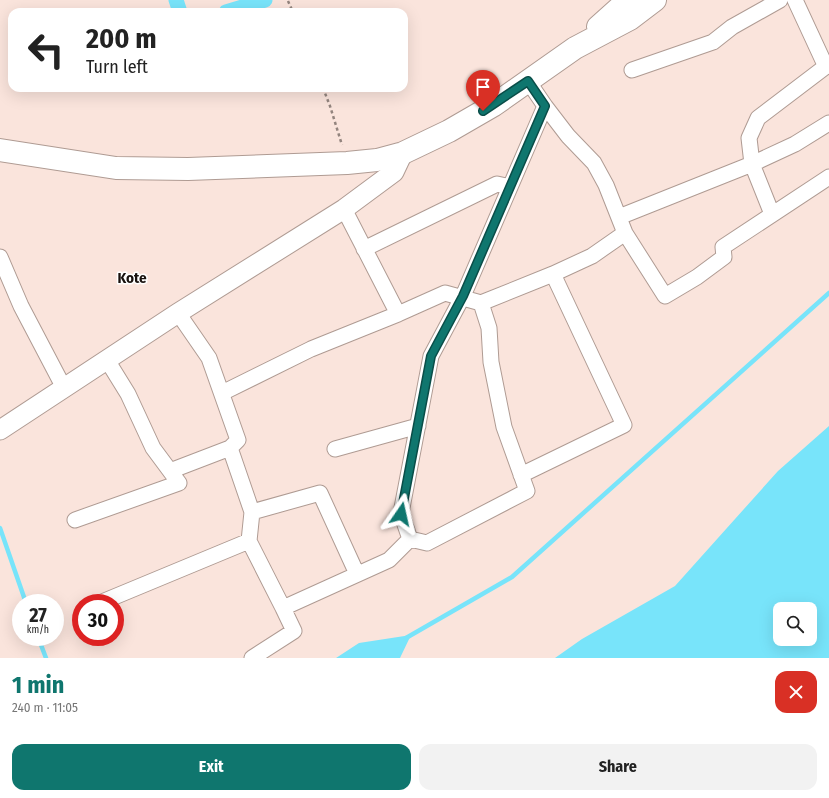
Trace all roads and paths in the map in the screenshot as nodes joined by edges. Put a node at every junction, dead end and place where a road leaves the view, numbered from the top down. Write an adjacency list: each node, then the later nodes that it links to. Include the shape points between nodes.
1 (628, 0): 5 (highway)
2 (655, 0): 5 (highway, via 630,19)
3 (795, 0): 6 (street)
4 (772, 2): 7 (street, via 713,42)
5 (575, 48): 8 (highway)
6 (828, 66): 15 (street, via 758,118 749,138)
7 (632, 70)
8 (528, 81): 10 (street); 13 (highway, via 494,105 449,131)
9 (325, 92): 14 (path)
10 (545, 106): 17 (street); 20 (street, via 568,136 594,163)
11 (829, 123): 15 (street, via 795,144)
12 (0, 150): 14 (highway, via 116,168 188,169)
13 (403, 153): 14 (highway, via 377,160); 18 (street, via 394,172)
14 (347, 163)
15 (752, 164): 19 (street); 20 (street)
16 (829, 177): 19 (street)
17 (510, 187): 22 (street, via 497,184); 25 (street)
18 (344, 209): 22 (street); 27 (street)
19 (772, 214): 21 (street, via 723,247 724,257 665,296)
20 (619, 217): 21 (street)
21 (625, 233): 24 (street, via 592,256)
22 (364, 248): 28 (street)
23 (0, 257): 30 (street, via 20,306)
24 (553, 274): 26 (street); 37 (street, via 624,425)
25 (463, 296): 26 (street); 28 (street, via 445,293); 32 (street, via 431,356)
26 (481, 303): 37 (street, via 489,328 491,362 504,427)
27 (178, 313): 29 (street); 31 (street, via 209,358)
28 (398, 314): 31 (street, via 311,349)
29 (107, 360): 30 (street); 36 (street, via 128,394 153,448)
30 (64, 388): 33 (street)
31 (222, 393): 34 (street, via 238,440)
32 (418, 426): 35 (street); 40 (street, via 401,514)
33 (0, 430)
34 (230, 448): 36 (street); 38 (street)
35 (335, 449)
36 (170, 471): 39 (street, via 179,483)
37 (521, 475): 40 (street, via 527,491 427,543)
38 (252, 512): 41 (street); 42 (street, via 320,493)
39 (76, 520)
40 (410, 539): 42 (street, via 389,560)
41 (249, 541): 43 (street); 44 (street)
42 (357, 574): 44 (street)
43 (121, 594)
44 (283, 608): 45 (street, via 294,631)
45 (252, 658)

